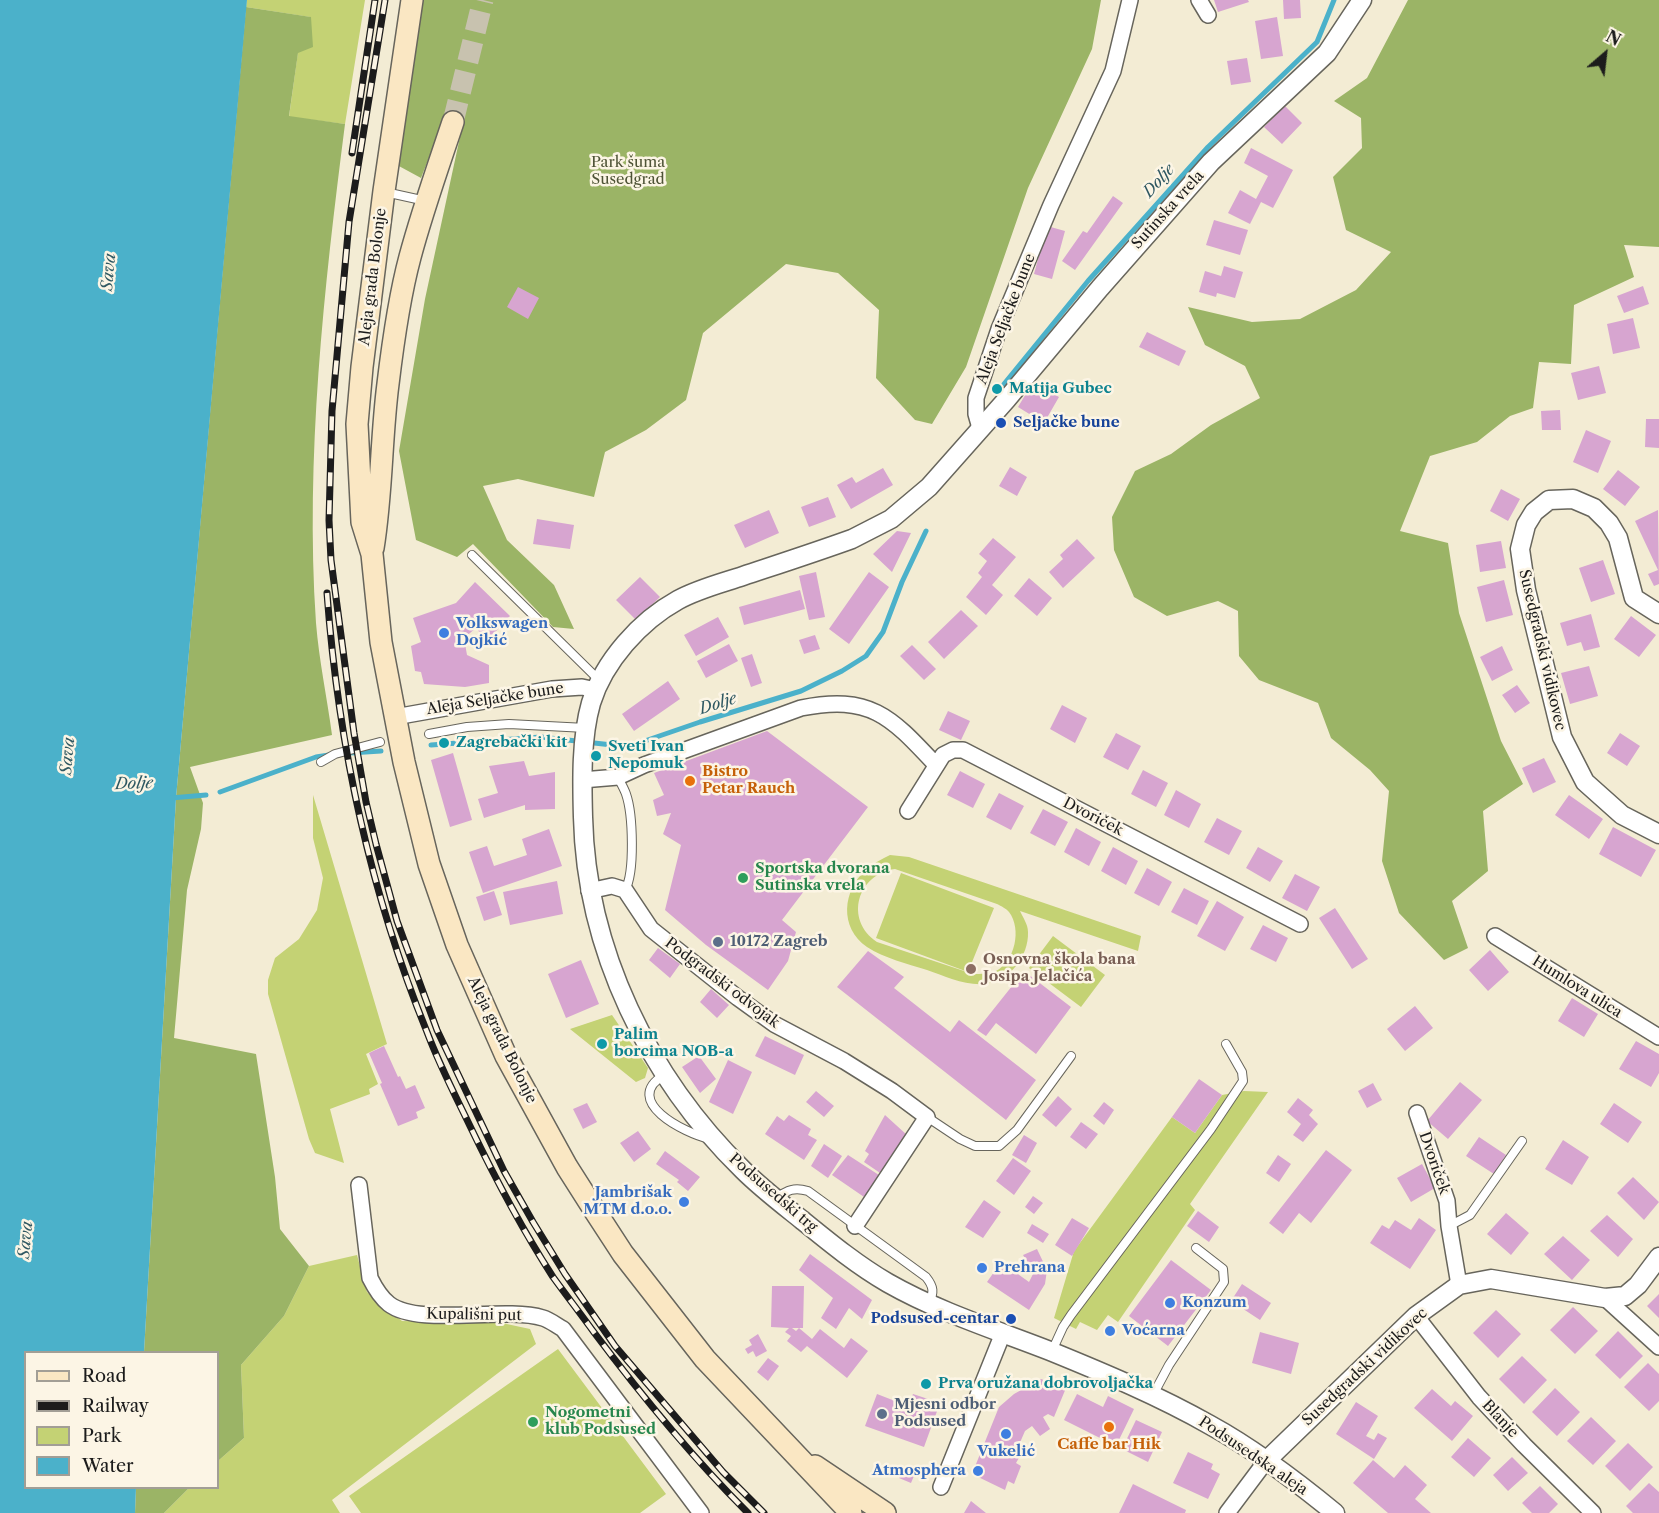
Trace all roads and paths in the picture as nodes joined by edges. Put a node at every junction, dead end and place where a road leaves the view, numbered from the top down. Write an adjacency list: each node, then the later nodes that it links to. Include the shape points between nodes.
1 (412, 0): 7 (main road, Aleja grada Bolonje)
2 (1130, 0): 9 (street, Aleja Seljačke bune, via 1113,71 999,329 976,398)
3 (1199, 0): 5 (street)
4 (1362, 0): 9 (street, Sutinska vrela, via 1327,53 1211,162)
5 (1208, 15)
6 (453, 122): 8 (main road, Aleja grada Bolonje)
7 (384, 191): 8 (lane); 10 (main road, Aleja grada Bolonje, via 357,424 362,522)
8 (426, 201): 10 (main road, Aleja grada Bolonje, via 396,327)
9 (980, 428): 13 (street, via 929,487 891,519 852,539 680,599 643,626)
10 (372, 554): 14 (main road, Aleja grada Bolonje, via 381,642)
11 (472, 555): 13 (lane)
12 (1659, 614): 23 (street, Susedgradski vidikovec, via 1634,598 1618,538 1594,508 1573,499 1550,500 1534,512 1520,549 1526,590 1562,737 1585,782 1622,815)
13 (598, 685): 14 (street, Aleja Seljačke bune, via 552,689); 15 (street)
14 (395, 717): 50 (main road, Aleja grada Bolonje, via 429,864 457,945 506,1056 567,1167 623,1254 705,1359)
15 (587, 731): 16 (lane, via 509,724); 21 (street)
16 (429, 734)
17 (380, 742): 18 (lane, via 335,754)
18 (321, 762)
19 (936, 765): 20 (street, via 900,726 878,712 838,703 801,708); 22 (street, Dvoriček); 26 (street, Dvoriček, via 943,755 963,750)
20 (618, 777): 21 (street); 24 (lane, via 630,812 632,869)
21 (582, 780): 25 (street, Podsusedski trg)
22 (908, 811)
23 (1659, 834)
24 (625, 890): 25 (street, via 612,886); 33 (street, Podgradski odvojak, via 651,929 738,998 774,1024 892,1091)
25 (589, 891): 31 (street, Podsusedski trg, via 612,969)
26 (1300, 924)
27 (1495, 936): 28 (street, Humlova ulica)
28 (1659, 1037)
29 (1226, 1044): 48 (lane, via 1244,1081 1071,1315)
30 (1071, 1056): 33 (lane, via 1017,1130 999,1146 975,1146)
31 (664, 1075): 34 (street, Podsusedski trg); 34 (lane, via 653,1081 649,1089 656,1110 694,1136)
32 (1417, 1113): 39 (street, Dvoriček, via 1447,1201)
33 (927, 1117): 38 (street)
34 (715, 1141): 37 (street, Podsusedski trg)
35 (1522, 1141): 39 (lane, via 1470,1215)
36 (359, 1185): 53 (street, Kupališni put, via 370,1278 390,1305 411,1314 520,1314 544,1318 563,1329)
37 (775, 1198): 38 (lane, via 792,1188 808,1191); 44 (street, Podsusedski trg, via 852,1259)
38 (855, 1226): 44 (lane, via 926,1277 934,1293)
39 (1449, 1226): 42 (street, Dvoriček)
40 (1196, 1248): 49 (lane, via 1223,1269 1224,1282)
41 (1659, 1257): 43 (street, Susedgradski vidikovec, via 1625,1296)
42 (1458, 1285): 43 (street, Susedgradski vidikovec, via 1491,1279); 45 (street, Susedgradski vidikovec)
43 (1605, 1298): 47 (street)
44 (929, 1304): 46 (street, Podsusedski trg)
45 (1416, 1316): 51 (street, Susedgradski vidikovec); 58 (street, Blanje, via 1479,1397)
46 (1003, 1333): 48 (street, Podsusedska aleja); 52 (street)
47 (1659, 1347)
48 (1051, 1352): 49 (street, Podsusedska aleja)
49 (1153, 1396): 51 (street, Podsusedska aleja, via 1208,1423)
50 (792, 1451): 54 (main road, Aleja grada Bolonje); 55 (main road, Aleja grada Bolonje)
51 (1266, 1461): 56 (street, Susedgradski vidikovec); 57 (street, Podsusedska aleja)
52 (941, 1486)
53 (701, 1513)
54 (851, 1513)
55 (885, 1513)
56 (1227, 1513)
57 (1335, 1513)
58 (1593, 1513)

